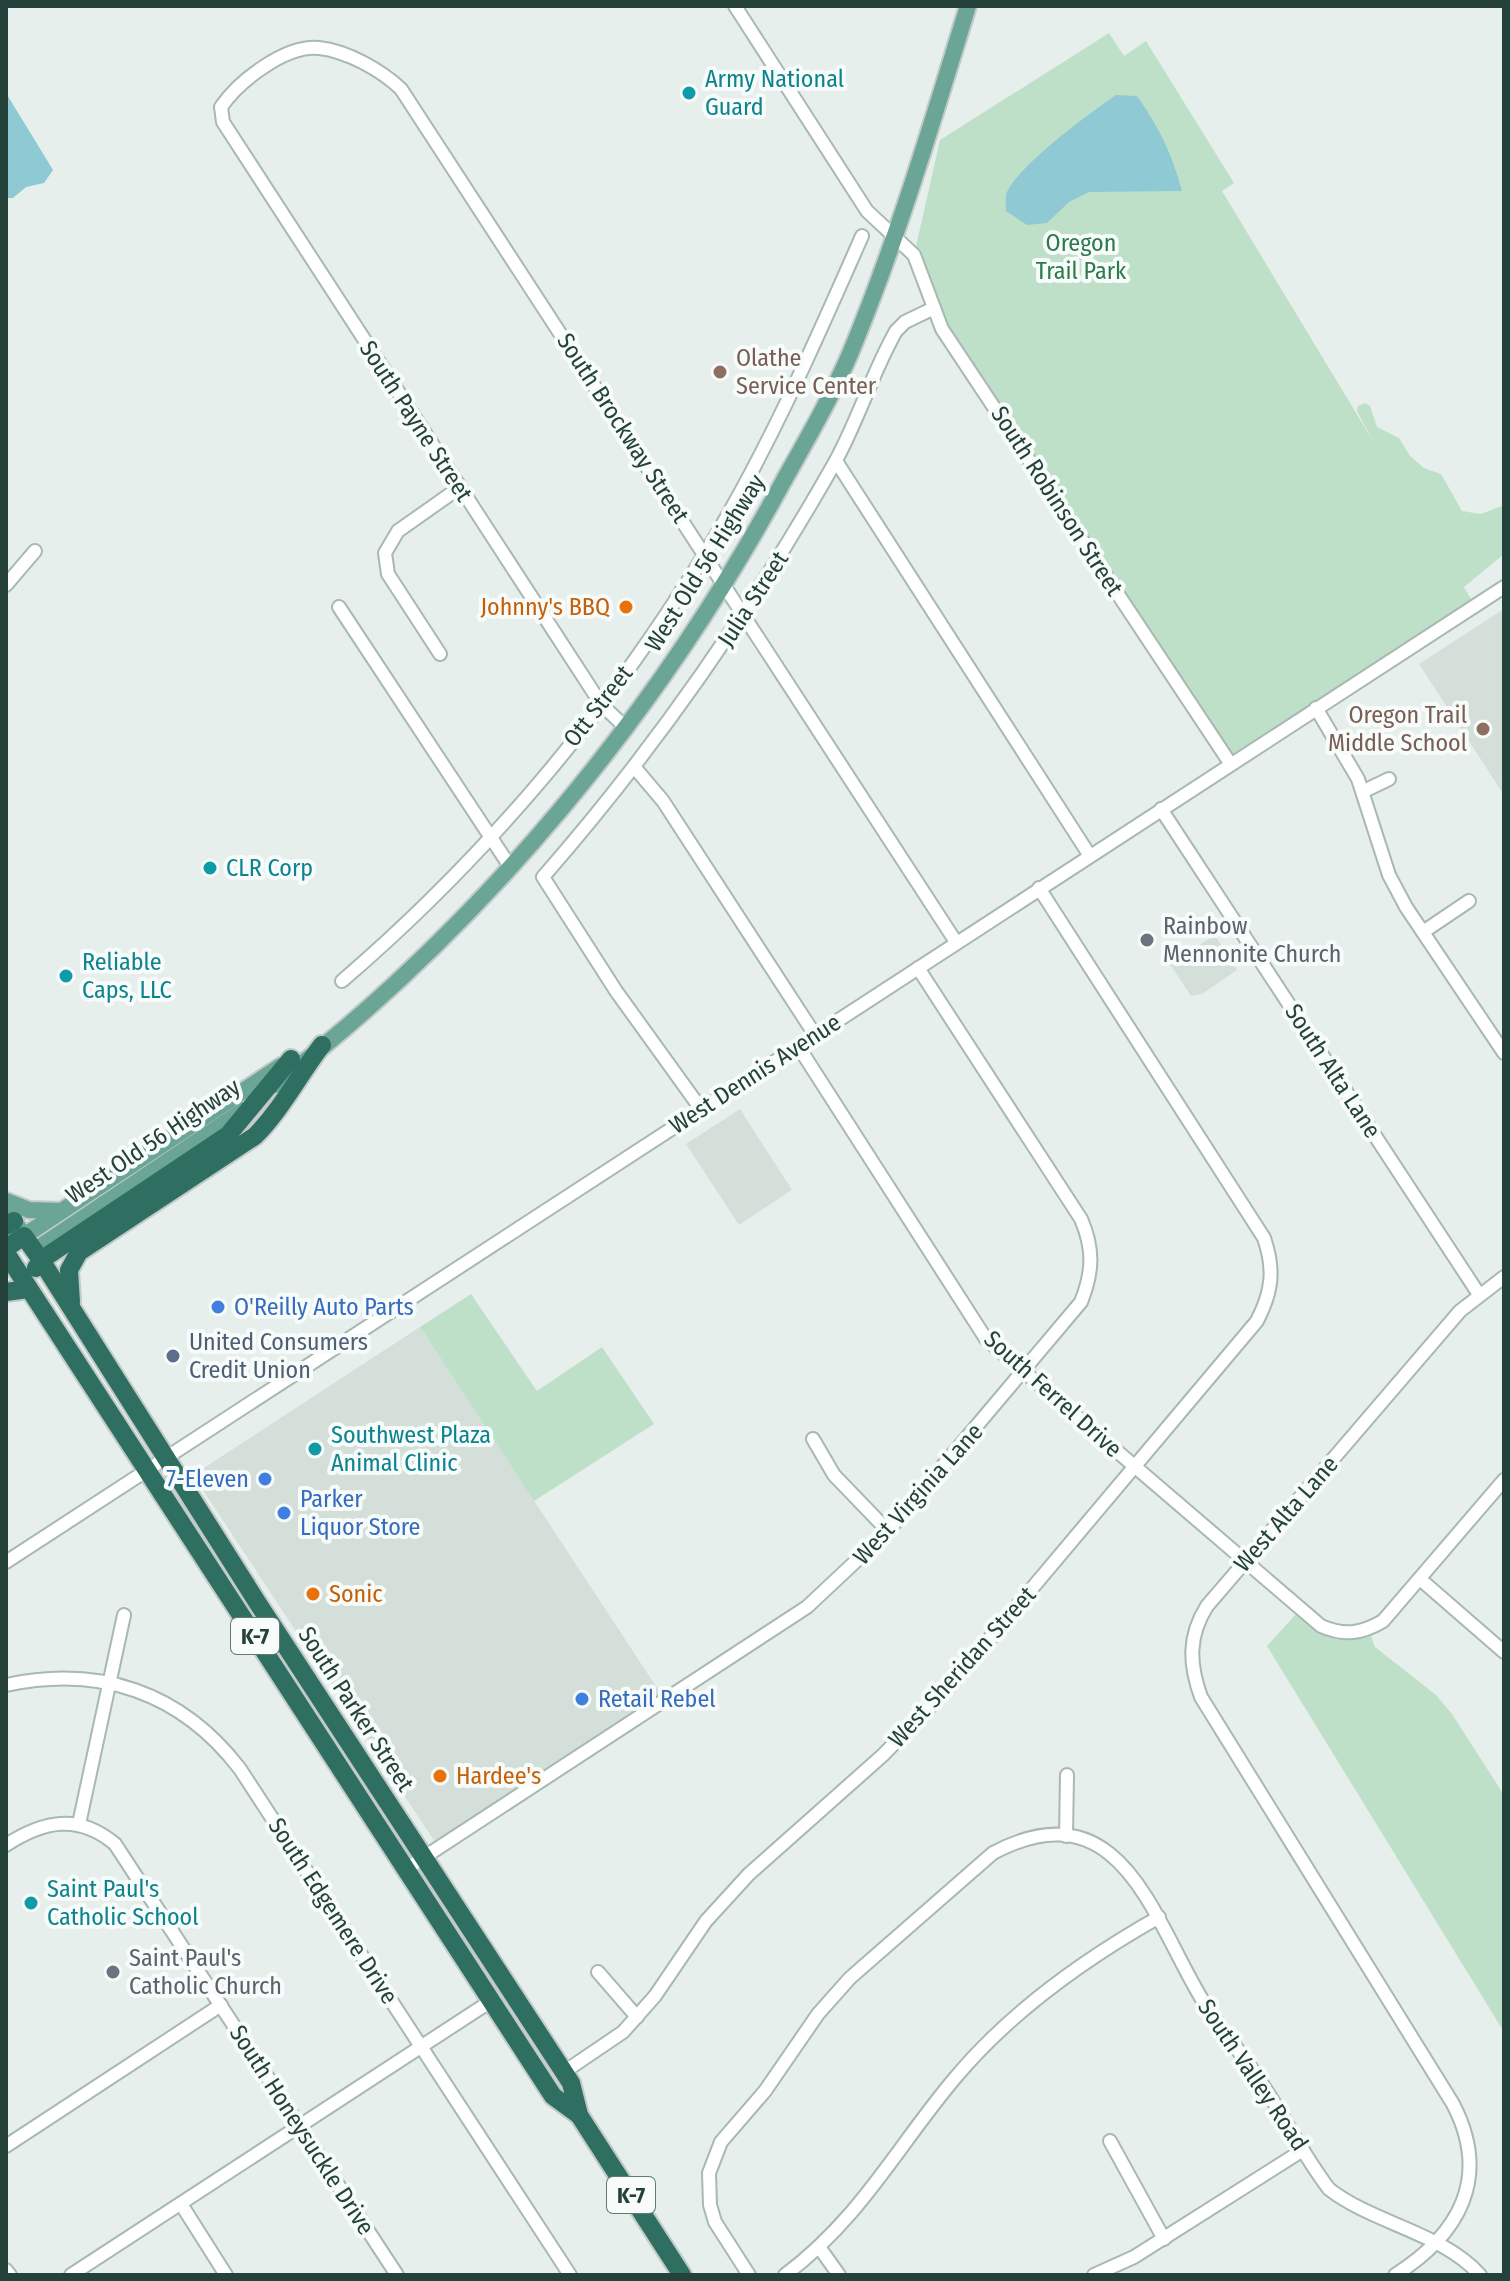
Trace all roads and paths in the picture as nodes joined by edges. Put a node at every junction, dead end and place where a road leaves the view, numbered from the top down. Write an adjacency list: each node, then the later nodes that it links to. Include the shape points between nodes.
1 (735, 6): 4 (street, South Robinson Street, via 867,211)
2 (968, 6): 4 (main road, West Old 56 Highway)
3 (221, 107): 8 (street, South Payne Street, via 223,122); 10 (street, South Brockway Street, via 250,78 296,51 319,48 381,73 401,89)
4 (895, 235): 6 (street, South Robinson Street, via 919,263); 12 (main road, West Old 56 Highway, via 844,366)
5 (862, 236): 10 (street, Ott Street, via 793,389)
6 (934, 308): 7 (street, Julia Street, via 896,331); 20 (street, South Robinson Street, via 942,329)
7 (836, 461): 15 (street, Julia Street); 26 (street)
8 (459, 488): 16 (street, via 390,541 384,562); 17 (street, South Payne Street)
9 (35, 551): 11 (street)
10 (703, 557): 12 (street, South Brockway Street); 17 (street, Ott Street)
11 (6, 585)
12 (723, 587): 15 (street, South Brockway Street); 19 (main road, West Old 56 Highway)
13 (1504, 587): 18 (street, West Dennis Avenue)
14 (339, 607): 25 (street)
15 (744, 614): 21 (street, Julia Street); 31 (street, South Brockway Street)
16 (440, 654)
17 (601, 704): 19 (street, South Payne Street); 25 (street, Ott Street)
18 (1316, 708): 20 (street, West Dennis Avenue); 23 (street)
19 (625, 727): 27 (main road, West Old 56 Highway)
20 (1230, 763): 24 (street, West Dennis Avenue)
21 (635, 768): 34 (street, via 663,801); 40 (street, Julia Street, via 543,877)
22 (1389, 779): 23 (street)
23 (1364, 791): 30 (street, via 1389,875)
24 (1161, 809): 26 (street, West Dennis Avenue); 48 (street, South Alta Lane)
25 (489, 838): 27 (street); 33 (street, Ott Street)
26 (1090, 856): 28 (street, West Dennis Avenue)
27 (509, 865): 35 (main road, West Old 56 Highway, via 394,983)
28 (1039, 888): 31 (street, West Dennis Avenue); 53 (street, West Sheridan Street, via 1264,1238 1272,1273 1257,1321)
29 (1469, 901): 30 (street)
30 (1423, 932): 37 (street)
31 (956, 942): 32 (street, West Dennis Avenue)
32 (918, 968): 34 (street, West Dennis Avenue); 50 (street, West Virginia Lane, via 1088,1235 1092,1269 1081,1302)
33 (342, 981)
34 (815, 1035): 36 (street, West Dennis Avenue)
35 (322, 1045): 38 (main road, West Old 56 Highway); 39 (main road, West Old 56 Highway); 49 (highway, via 255,1136 79,1252 69,1270)
36 (798, 1046): 40 (street, West Dennis Avenue); 50 (street, South Ferrel Drive, via 986,1339)
37 (1504, 1053)
38 (291, 1059): 39 (highway); 42 (main road, West Old 56 Highway)
39 (269, 1090): 43 (highway, via 211,1148)
40 (701, 1109): 52 (street, West Dennis Avenue)
41 (6, 1201): 42 (main road, via 29,1210)
42 (63, 1211): 43 (main road, West Old 56 Highway)
43 (21, 1234): 44 (highway, West Old 56 Highway); 46 (highway); 49 (highway, South Parker Street / K-7)
44 (8, 1259): 46 (highway, South Parker Street)
45 (1504, 1277): 48 (street)
46 (28, 1289): 47 (highway); 54 (highway, South Parker Street / K-7)
47 (6, 1292)
48 (1478, 1293): 58 (street, West Alta Lane)
49 (73, 1309): 52 (highway, South Parker Street / K-7)
50 (1023, 1373): 53 (street, South Ferrel Drive); 56 (street, West Virginia Lane)
51 (813, 1439): 56 (street, via 834,1475)
52 (167, 1459): 54 (street, West Dennis Avenue); 68 (highway, South Parker Street / K-7)
53 (1133, 1466): 58 (street, South Ferrel Drive); 74 (street, West Sheridan Street, via 915,1724 727,1897)
54 (147, 1471): 57 (street, West Dennis Avenue); 69 (highway, South Parker Street / K-7)
55 (1504, 1480): 59 (street, South Ferrel Drive)
56 (888, 1531): 68 (street, West Virginia Lane, via 786,1623)
57 (6, 1562)
58 (1244, 1562): 59 (street, South Ferrel Drive, via 1334,1632 1367,1630 1383,1621); 84 (street, West Alta Lane, via 1200,1618 1191,1657 1201,1697 1460,2117 1471,2157 1469,2177 1454,2221)
59 (1420, 1579): 61 (street)
60 (124, 1615): 62 (street)
61 (1504, 1652)
62 (109, 1681): 63 (street, South Edgemere Drive, via 64,1677); 65 (street); 75 (street, South Edgemere Drive, via 173,1707 231,1757)
63 (6, 1685)
64 (1067, 1775): 66 (street)
65 (79, 1824): 67 (street, via 44,1824); 73 (street, South Honeysuckle Drive, via 115,1844)
66 (1066, 1836): 70 (street, South Valley Road, via 1099,1847 1127,1867); 93 (street, South Valley Road, via 1028,1839 993,1853 872,1957 818,2014 775,2078 721,2142 709,2173 710,2205)
67 (6, 1845)
68 (425, 1857): 69 (street, West Virginia Lane); 76 (highway, South Parker Street / K-7)
69 (406, 1869): 72 (highway, South Parker Street / K-7)
70 (1159, 1917): 81 (street, South Valley Road, via 1206,2006); 85 (street, via 1061,1979 985,2045 938,2098 868,2197)
71 (598, 1972): 74 (street)
72 (491, 2001): 75 (street); 77 (highway, South Parker Street / K-7, via 553,2096)
73 (221, 2005): 78 (street, South Honeysuckle Drive); 80 (street)
74 (637, 2017): 76 (street, West Sheridan Street)
75 (421, 2047): 78 (street); 91 (street, South Edgemere Drive)
76 (564, 2072): 77 (highway, South Parker Street / K-7)
77 (579, 2115): 92 (highway, South Parker Street / K-7)
78 (299, 2126): 82 (street); 90 (street, South Honeysuckle Drive)
79 (1110, 2141): 83 (street)
80 (6, 2146)
81 (1303, 2150): 83 (street); 84 (street, South Valley Road, via 1340,2198)
82 (181, 2204): 88 (street); 89 (street)
83 (1164, 2239): 96 (street)
84 (1437, 2244): 97 (street); 98 (street, South Valley Road)
85 (819, 2247): 94 (street); 95 (street)
86 (6, 2270): 87 (street)
87 (10, 2275)
88 (71, 2275)
89 (226, 2275)
90 (397, 2275)
91 (570, 2275)
92 (682, 2275)
93 (749, 2275)
94 (785, 2275)
95 (839, 2275)
96 (1094, 2275)
97 (1395, 2275)
98 (1480, 2275)

